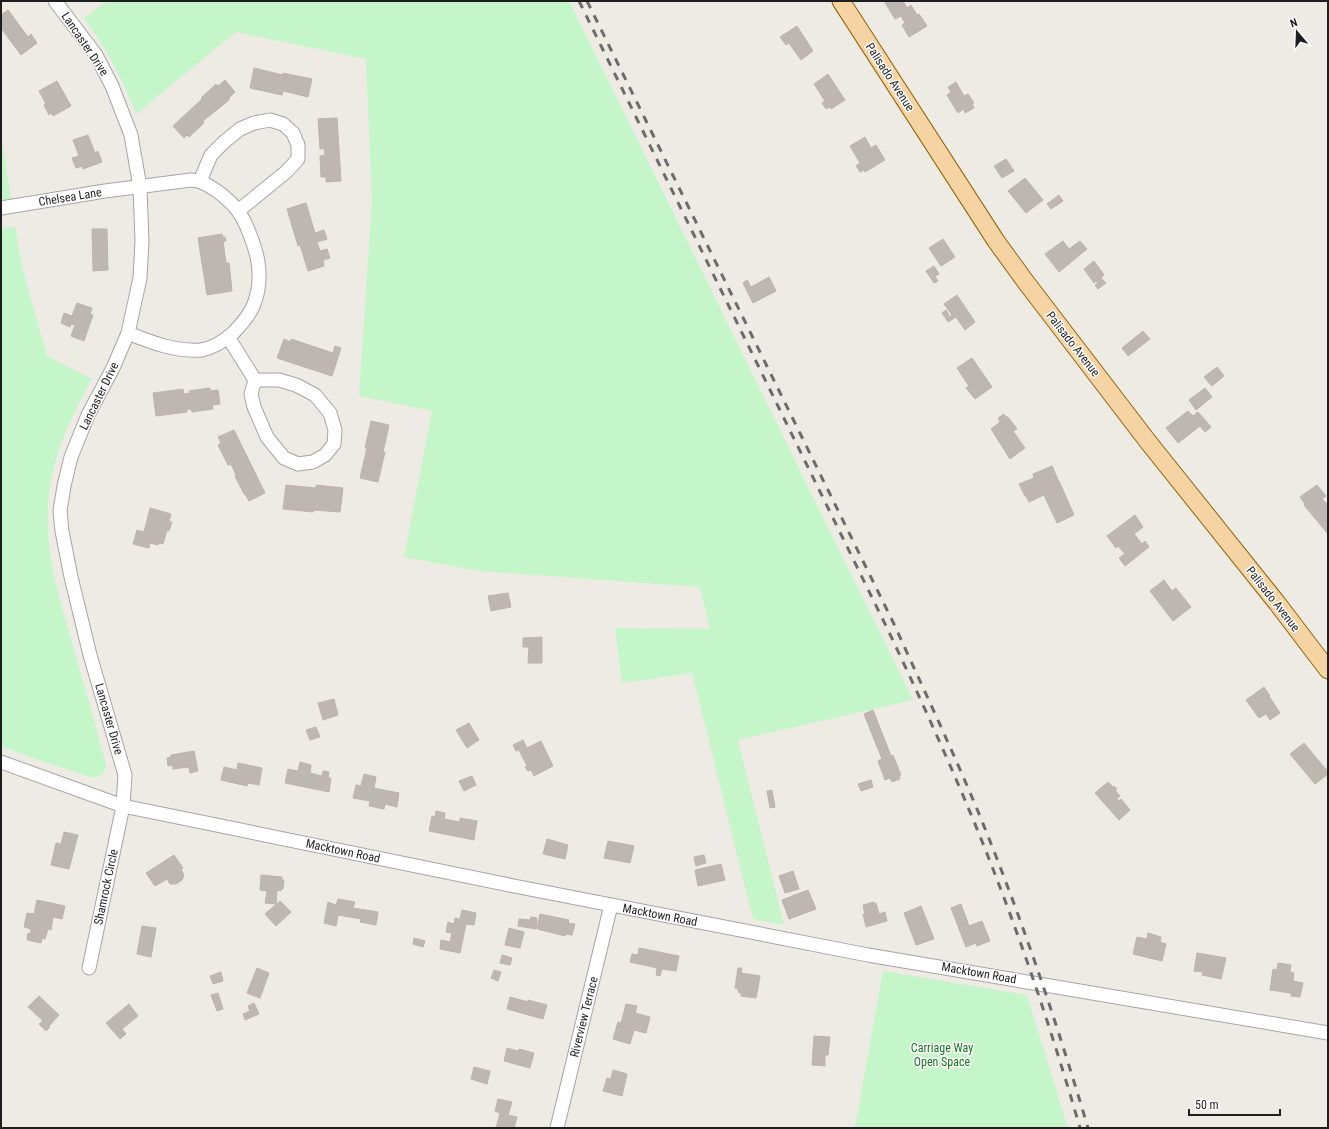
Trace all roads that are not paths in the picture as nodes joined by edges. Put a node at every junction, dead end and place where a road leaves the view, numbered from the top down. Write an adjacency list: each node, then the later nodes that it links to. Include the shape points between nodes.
1 (55, 1): 4 (street, Lancaster Drive, via 96,55 112,86 131,135)
2 (841, 1): 10 (main road, Palisado Avenue, via 996,241 1025,281 1148,443)
3 (200, 181): 4 (street, Chelsea Lane); 6 (street, via 212,187); 6 (street, via 211,155 240,129 270,120 283,124 293,133 298,145 298,159)
4 (140, 186): 5 (street, Chelsea Lane); 7 (street, Lancaster Drive, via 140,278)
5 (1, 208)
6 (238, 211): 8 (street, via 247,228 258,261 258,285 254,304 242,324)
7 (128, 333): 8 (street, via 152,343 201,350 214,346); 12 (street, Lancaster Drive, via 88,415 71,457 60,511 70,577 125,775)
8 (228, 337): 9 (street)
9 (255, 380): 9 (street, via 279,380 315,395 330,413 335,430 334,444 325,455 313,462 298,464 284,458 267,437 254,407 251,394)
10 (1328, 670)
11 (1, 762): 12 (street, Macktown Road)
12 (123, 806): 13 (street, Macktown Road); 14 (street, Shamrock Circle)
13 (611, 905): 15 (street, Macktown Road, via 868,955); 16 (street, Riverview Terrace)
14 (89, 968)
15 (1328, 1033)
16 (557, 1128)

